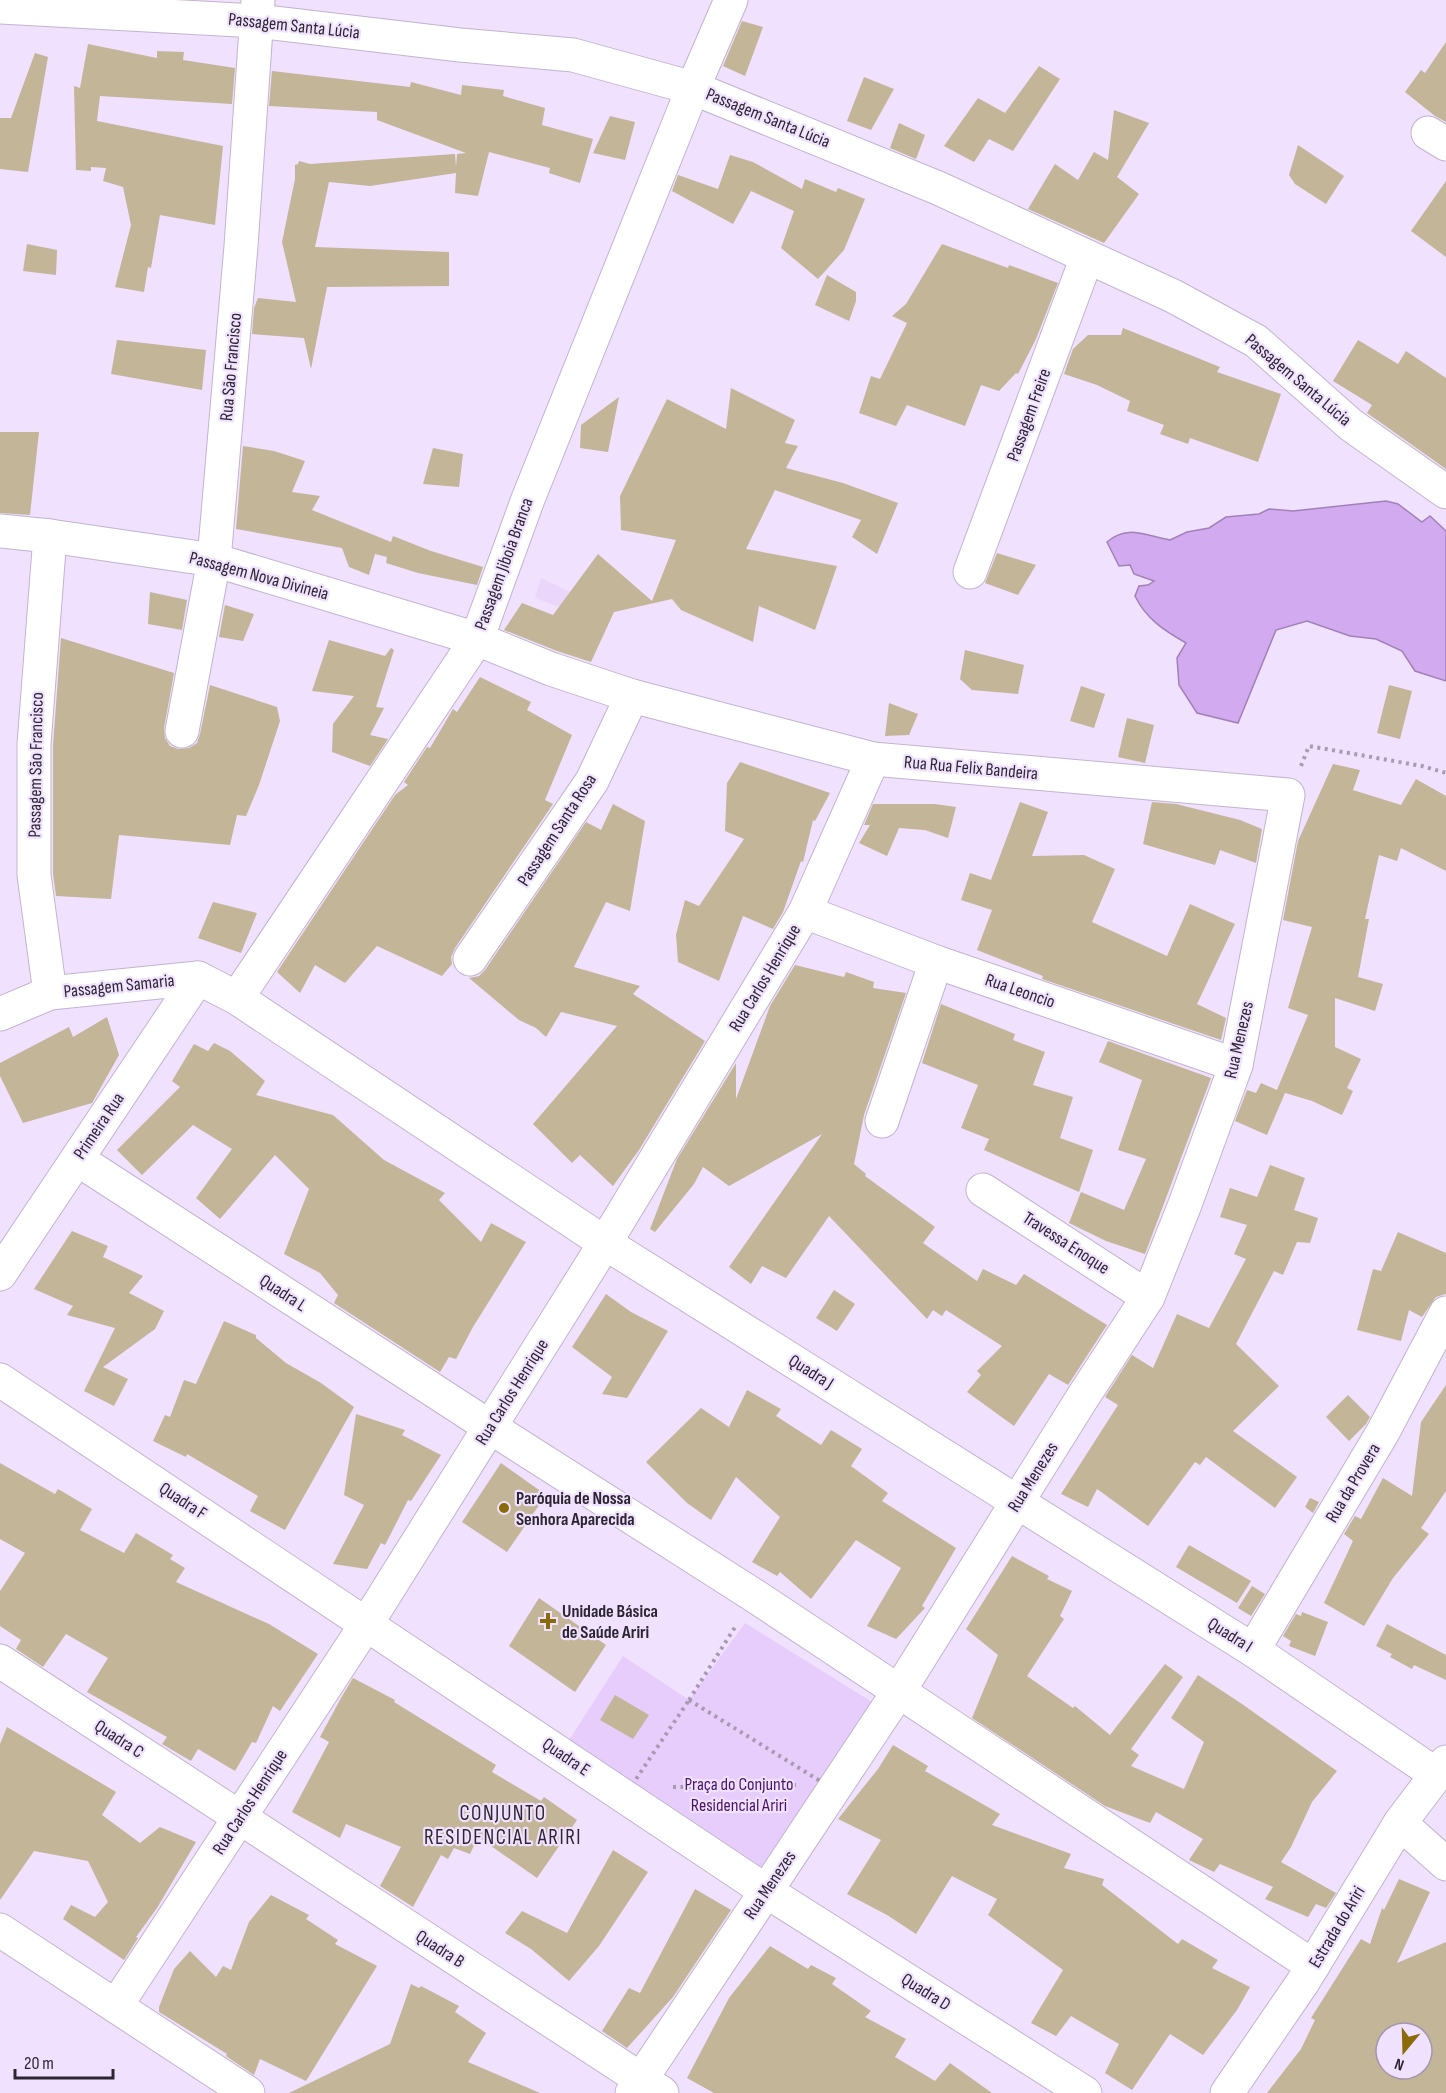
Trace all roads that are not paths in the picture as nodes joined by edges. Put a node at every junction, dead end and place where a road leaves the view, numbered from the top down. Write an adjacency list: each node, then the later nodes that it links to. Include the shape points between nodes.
1 (731, 0): 4 (street, Passagem Jiboia Branca)
2 (0, 7): 3 (street, Passagem Santa Lúcia)
3 (257, 10): 4 (street, Passagem Santa Lúcia, via 460,45 573,55); 9 (street, Rua São Francisco)
4 (693, 88): 5 (street, Passagem Santa Lúcia, via 938,188); 11 (street, Passagem Jiboia Branca, via 532,488)
5 (1087, 257): 6 (street, Passagem Santa Lúcia, via 1173,296 1256,341 1351,425); 10 (street, Passagem Freire)
6 (1446, 492)
7 (0, 531): 8 (street, Passagem Nova Divineia)
8 (50, 536): 9 (street, Passagem Nova Divineia); 20 (street, Passagem São Francisco, via 36,723 34,875)
9 (213, 560): 11 (street, Passagem Nova Divineia); 13 (street, Rua São Francisco)
10 (970, 572)
11 (477, 639): 12 (street, Rua Rua Felix Bandeira); 21 (street, Passagem Jiboia Branca)
12 (632, 696): 14 (street, Rua Rua Felix Bandeira); 17 (street, Passagem Santa Rosa, via 591,781)
13 (182, 731)
14 (873, 759): 15 (street, Rua Rua Felix Bandeira); 16 (street, Rua Carlos Henrique)
15 (1288, 795): 23 (street, Rua Menezes)
16 (805, 912): 18 (street, Rua Leoncio); 27 (street, Rua Carlos Henrique)
17 (470, 958)
18 (936, 962): 23 (street, Rua Leoncio); 24 (street)
19 (198, 978): 20 (street, Passagem Samaria); 21 (street, Passagem Samaria); 25 (street, Primeira Rua)
20 (50, 993): 22 (street, Passagem Samaria)
21 (237, 998): 27 (street)
22 (0, 1014)
23 (1236, 1065): 29 (street, Rua Menezes)
24 (882, 1120)
25 (77, 1159): 28 (street, Primeira Rua); 32 (street, Quadra L)
26 (983, 1190): 29 (street, Travessa Enoque)
27 (605, 1243): 32 (street, Rua Carlos Henrique); 33 (street, Quadra J)
28 (0, 1274)
29 (1148, 1297): 33 (street, Rua Menezes)
30 (1446, 1313): 35 (street, Rua da Provera, via 1383,1432)
31 (0, 1380): 34 (street, Quadra F)
32 (490, 1427): 34 (street, Rua Carlos Henrique); 37 (street)
33 (1018, 1502): 35 (street, Quadra I); 37 (street, Rua Menezes)
34 (367, 1623): 39 (street, Rua Carlos Henrique); 42 (street, Quadra E)
35 (1253, 1650): 38 (street, Quadra I)
36 (0, 1661): 39 (street, Quadra C)
37 (899, 1691): 42 (street, Rua Menezes); 44 (street)
38 (1441, 1768): 40 (street, Estrada do Ariri)
39 (239, 1818): 45 (street, Rua Carlos Henrique); 46 (street, Quadra B)
40 (1400, 1823): 41 (street); 44 (street, Estrada do Ariri)
41 (1446, 1864)
42 (766, 1891): 46 (street, Rua Menezes); 48 (street, Quadra D)
43 (0, 1930): 45 (street)
44 (1314, 1966): 49 (street, Estrada do Ariri)
45 (116, 2006): 47 (street)
46 (645, 2088)
47 (248, 2093)
48 (1085, 2093)
49 (1227, 2093)

